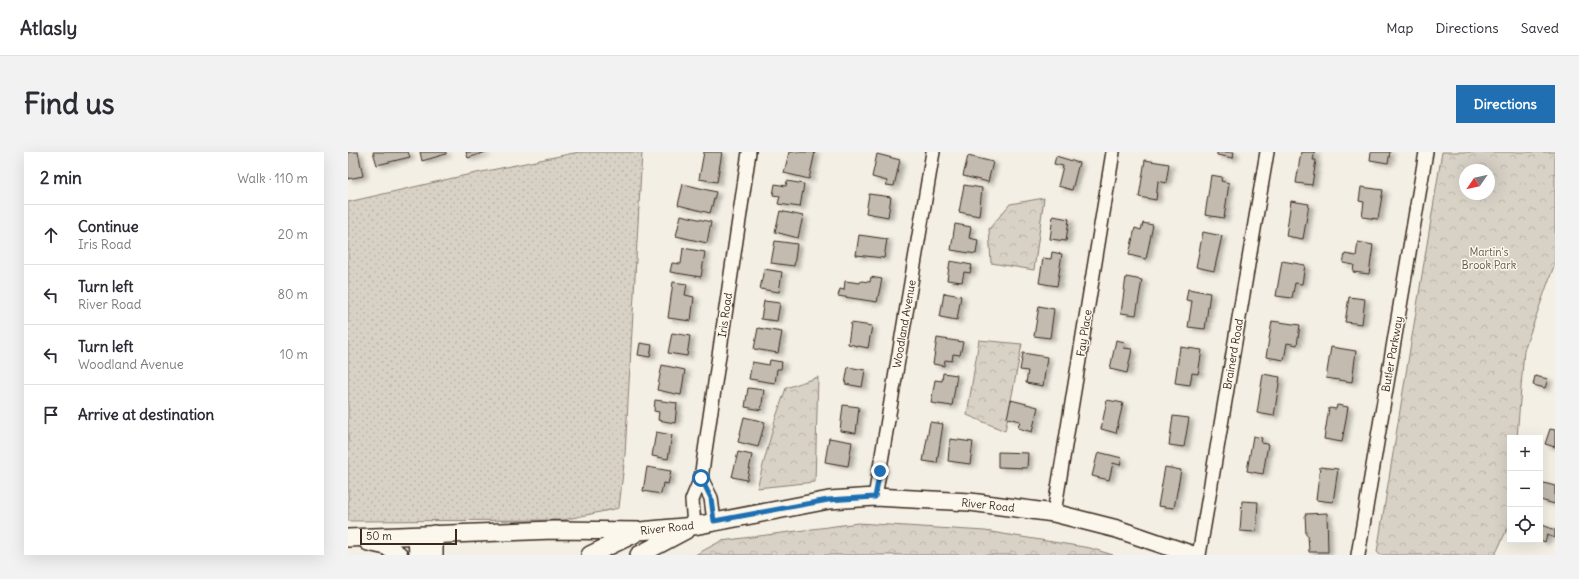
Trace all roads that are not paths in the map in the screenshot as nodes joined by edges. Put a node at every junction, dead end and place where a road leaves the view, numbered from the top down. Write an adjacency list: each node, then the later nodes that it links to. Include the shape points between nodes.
1 (749, 152): 6 (street, Iris Road)
2 (933, 152): 7 (street, Woodland Avenue)
3 (1113, 152): 8 (street, Fay Place)
4 (1267, 152): 21 (street, Brainerd Road)
5 (1426, 152): 22 (street, Butler Parkway)
6 (701, 478): 9 (street, via 711,498); 10 (street, Iris Road, via 692,500)
7 (875, 497): 8 (main road, River Road, via 970,502); 9 (main road, River Road, via 828,500)
8 (1054, 513): 20 (main road, River Road, via 1117,529)
9 (714, 521): 10 (main road, River Road)
10 (694, 526): 11 (main road, River Road); 19 (main road)
11 (640, 531): 12 (main road, River Road, via 553,530); 18 (main road)
12 (434, 534): 13 (main road, River Road); 17 (main road)
13 (417, 536): 14 (main road, River Road); 16 (main road)
14 (348, 538): 15 (main road, via 386,546)
15 (399, 555)
16 (418, 555)
17 (434, 555)
18 (590, 555)
19 (639, 555)
20 (1193, 555)
21 (1199, 555)
22 (1358, 555)

